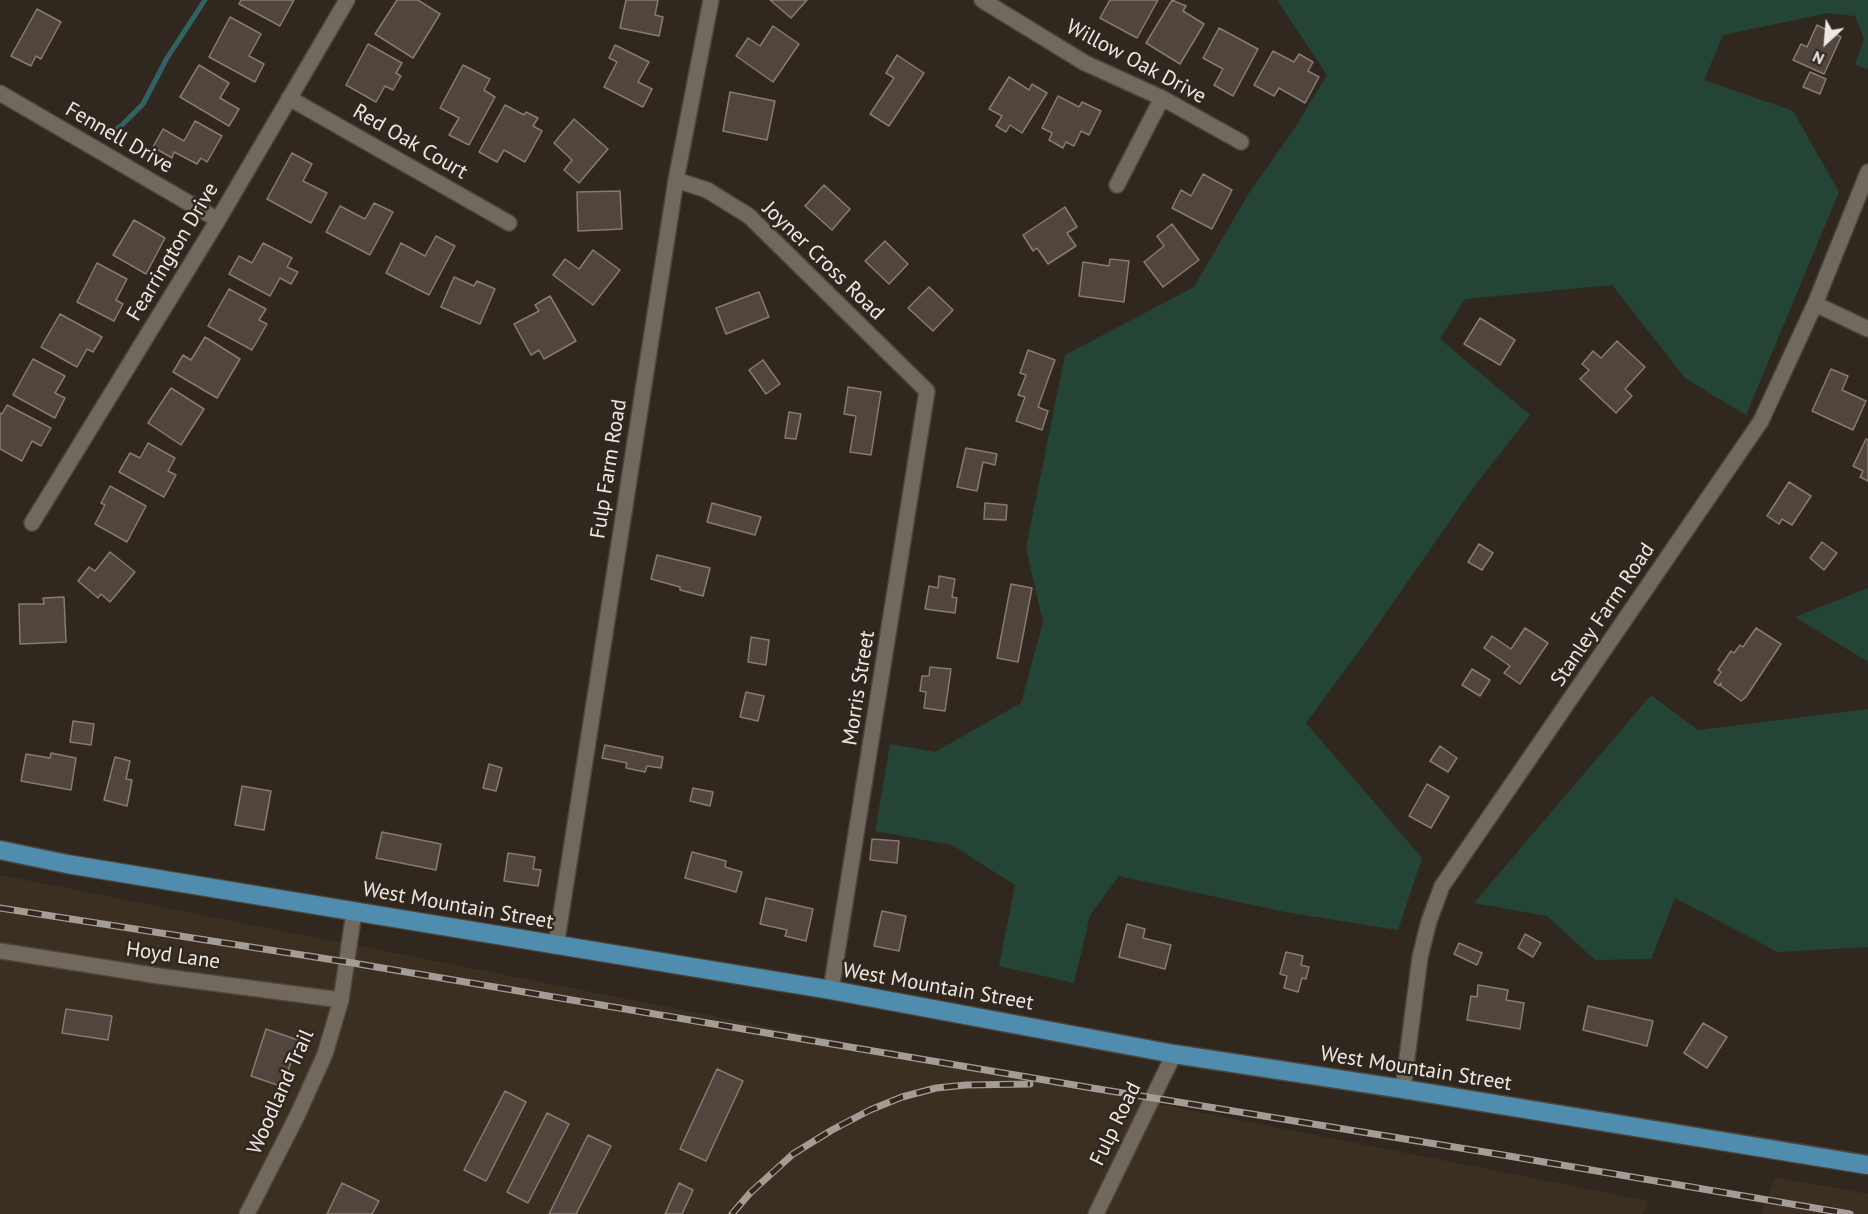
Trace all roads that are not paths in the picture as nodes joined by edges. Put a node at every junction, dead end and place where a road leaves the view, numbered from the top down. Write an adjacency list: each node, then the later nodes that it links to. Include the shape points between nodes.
1 (347, 0): 5 (street, Fearrington Drive)
2 (711, 0): 9 (street, Fulp Farm Road)
3 (982, 0): 6 (street, Willow Oak Drive, via 1086,63)
4 (0, 93): 11 (street, Fennell Drive)
5 (289, 98): 11 (street, Fearrington Drive); 12 (street, Red Oak Court)
6 (1162, 98): 7 (street, Willow Oak Drive); 10 (street)
7 (1241, 142)
8 (1868, 172): 13 (street, Stanley Farm Road)
9 (676, 180): 15 (street, Joyner Cross Road, via 707,190 749,216); 19 (street, Fulp Farm Road)
10 (1117, 185)
11 (218, 220): 16 (street, Fearrington Drive)
12 (509, 223)
13 (1815, 304): 14 (street); 24 (street, Stanley Farm Road, via 1761,422 1442,886 1420,957)
14 (1868, 329)
15 (927, 392): 21 (street, Morris Street)
16 (32, 523)
17 (0, 850): 18 (main road, West Mountain Street)
18 (354, 912): 19 (main road, West Mountain Street); 22 (street, Woodland Trail)
19 (556, 946): 21 (main road, West Mountain Street)
20 (0, 951): 22 (street, Hoyd Lane)
21 (831, 990): 23 (main road, West Mountain Street)
22 (341, 1000): 26 (street, Woodland Trail, via 325,1054)
23 (1174, 1054): 24 (main road, West Mountain Street); 27 (street, Fulp Road)
24 (1403, 1089): 25 (main road, West Mountain Street)
25 (1868, 1165)
26 (247, 1214)
27 (1096, 1214)

